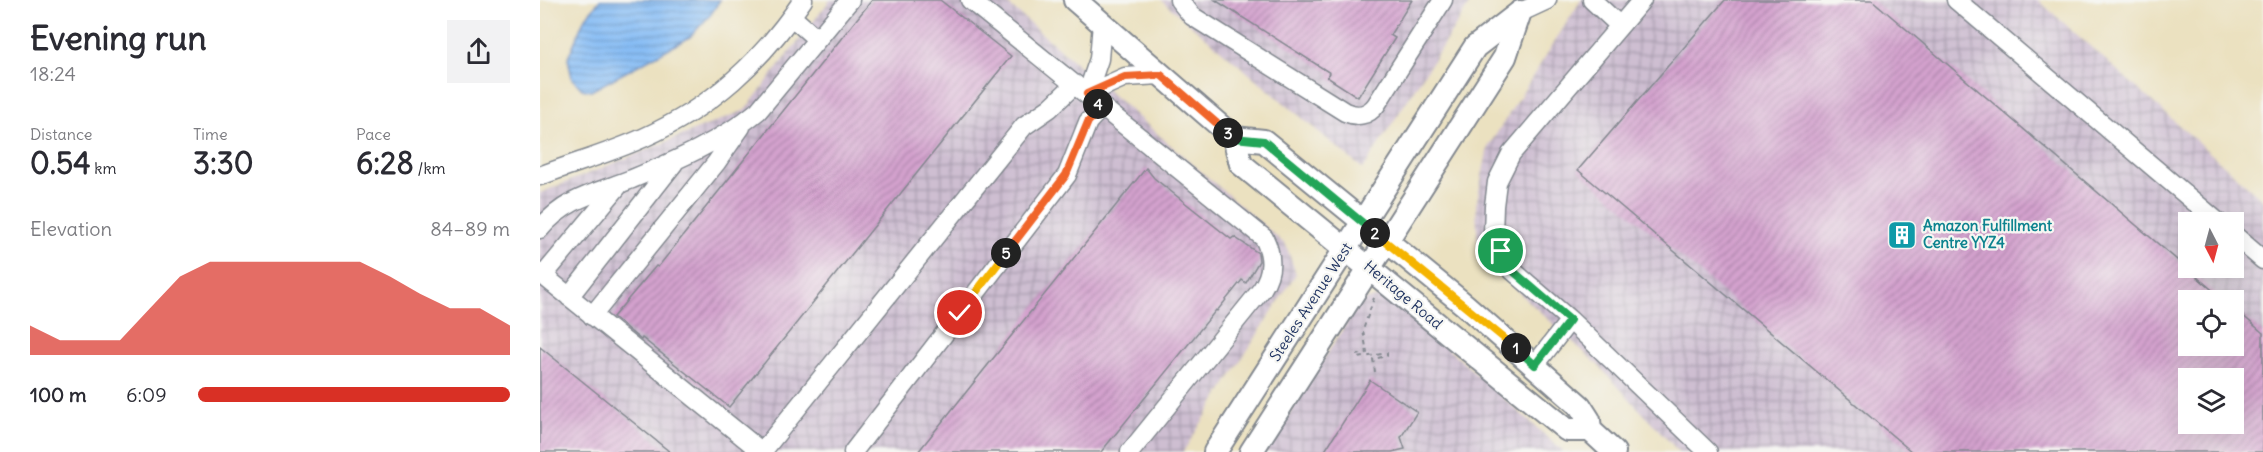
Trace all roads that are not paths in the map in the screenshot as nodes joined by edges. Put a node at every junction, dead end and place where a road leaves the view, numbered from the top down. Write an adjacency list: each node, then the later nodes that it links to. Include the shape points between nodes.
1 (803, 0): 12 (street)
2 (850, 0): 15 (street)
3 (970, 0): 17 (street)
4 (1075, 0): 13 (main road)
5 (1179, 0): 6 (street, via 1192,16 1345,112 1359,115 1376,105)
6 (1443, 0)
7 (1546, 0): 11 (street)
8 (1592, 0): 14 (street)
9 (1642, 0): 14 (street)
10 (1956, 0): 24 (street)
11 (1523, 7): 25 (main road, Steeles Avenue West, via 1475,47); 27 (main road, Steeles Avenue West, via 1505,57)
12 (792, 17): 15 (street); 22 (street, via 776,39 733,81 689,114 642,138)
13 (1102, 23): 16 (main road); 17 (street, via 1099,59)
14 (1620, 26): 35 (street, via 1511,154 1497,182 1493,233 1501,251 1513,271)
15 (818, 39): 19 (street, via 758,111)
16 (1161, 75): 17 (street, via 1125,77); 20 (main road)
17 (1081, 89): 18 (street); 38 (street, via 1024,126)
18 (1102, 107): 39 (street, via 1088,122 1066,175); 40 (street, via 1264,238 1271,261 1269,278 1262,289)
19 (741, 125): 21 (street); 34 (street, via 716,163)
20 (1234, 138): 25 (main road, Heritage Road, via 1264,141); 29 (main road, Heritage Road, via 1241,164)
21 (677, 159): 23 (street); 33 (street)
22 (540, 176)
23 (620, 183): 26 (street, via 575,200); 32 (street)
24 (2206, 212)
25 (1362, 223): 27 (main road, Heritage Road); 29 (main road, Steeles Avenue West)
26 (540, 229)
27 (1386, 241): 31 (main road, Steeles Avenue West); 36 (main road, Heritage Road)
28 (2244, 244): 30 (street)
29 (1346, 248): 31 (main road, Heritage Road); 41 (main road, Steeles Avenue West)
30 (2263, 260)
31 (1369, 267): 37 (main road, Heritage Road, via 1567,430); 42 (main road, Steeles Avenue West)
32 (542, 275): 33 (street)
33 (569, 297): 34 (street)
34 (592, 316): 38 (street)
35 (1570, 320): 36 (street); 44 (street)
36 (1535, 365): 37 (main road, Heritage Road, via 1580,406)
37 (1590, 430): 43 (main road, Heritage Road)
38 (762, 452)
39 (853, 452)
40 (1130, 452)
41 (1215, 452)
42 (1251, 452)
43 (1614, 452)
44 (1708, 452)

